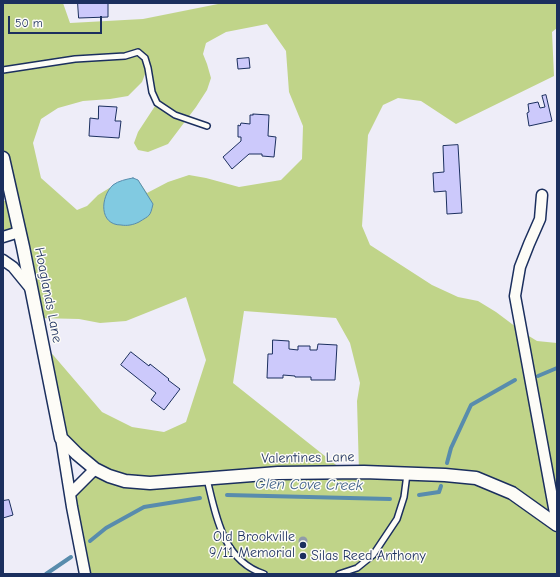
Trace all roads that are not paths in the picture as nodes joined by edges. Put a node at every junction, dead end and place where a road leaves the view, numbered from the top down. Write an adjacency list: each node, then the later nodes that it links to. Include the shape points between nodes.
1 (3, 70): 2 (lane, via 75,59 125,56 138,52 145,58 157,103 175,115)
2 (207, 126)
3 (3, 158): 5 (street, Hoaglands Lane)
4 (542, 194): 14 (street, via 540,219 520,267 515,296)
5 (19, 232): 6 (street); 8 (street, Hoaglands Lane)
6 (3, 237)
7 (3, 260): 8 (street, via 13,267)
8 (31, 289): 9 (street, Hoaglands Lane)
9 (61, 438): 10 (street, Valentines Lane); 13 (street)
10 (95, 468): 12 (street, Valentines Lane, via 125,481 150,483); 13 (street)
11 (407, 473): 12 (street, Valentines Lane, via 278,473); 14 (street, Valentines Lane, via 476,478 512,493); 17 (lane, via 404,497 397,519 373,555 357,568)
12 (206, 478): 16 (lane, via 216,515 230,548 246,566)
13 (70, 494): 15 (street)
14 (557, 525)
15 (85, 574)
16 (264, 574)
17 (339, 574)

